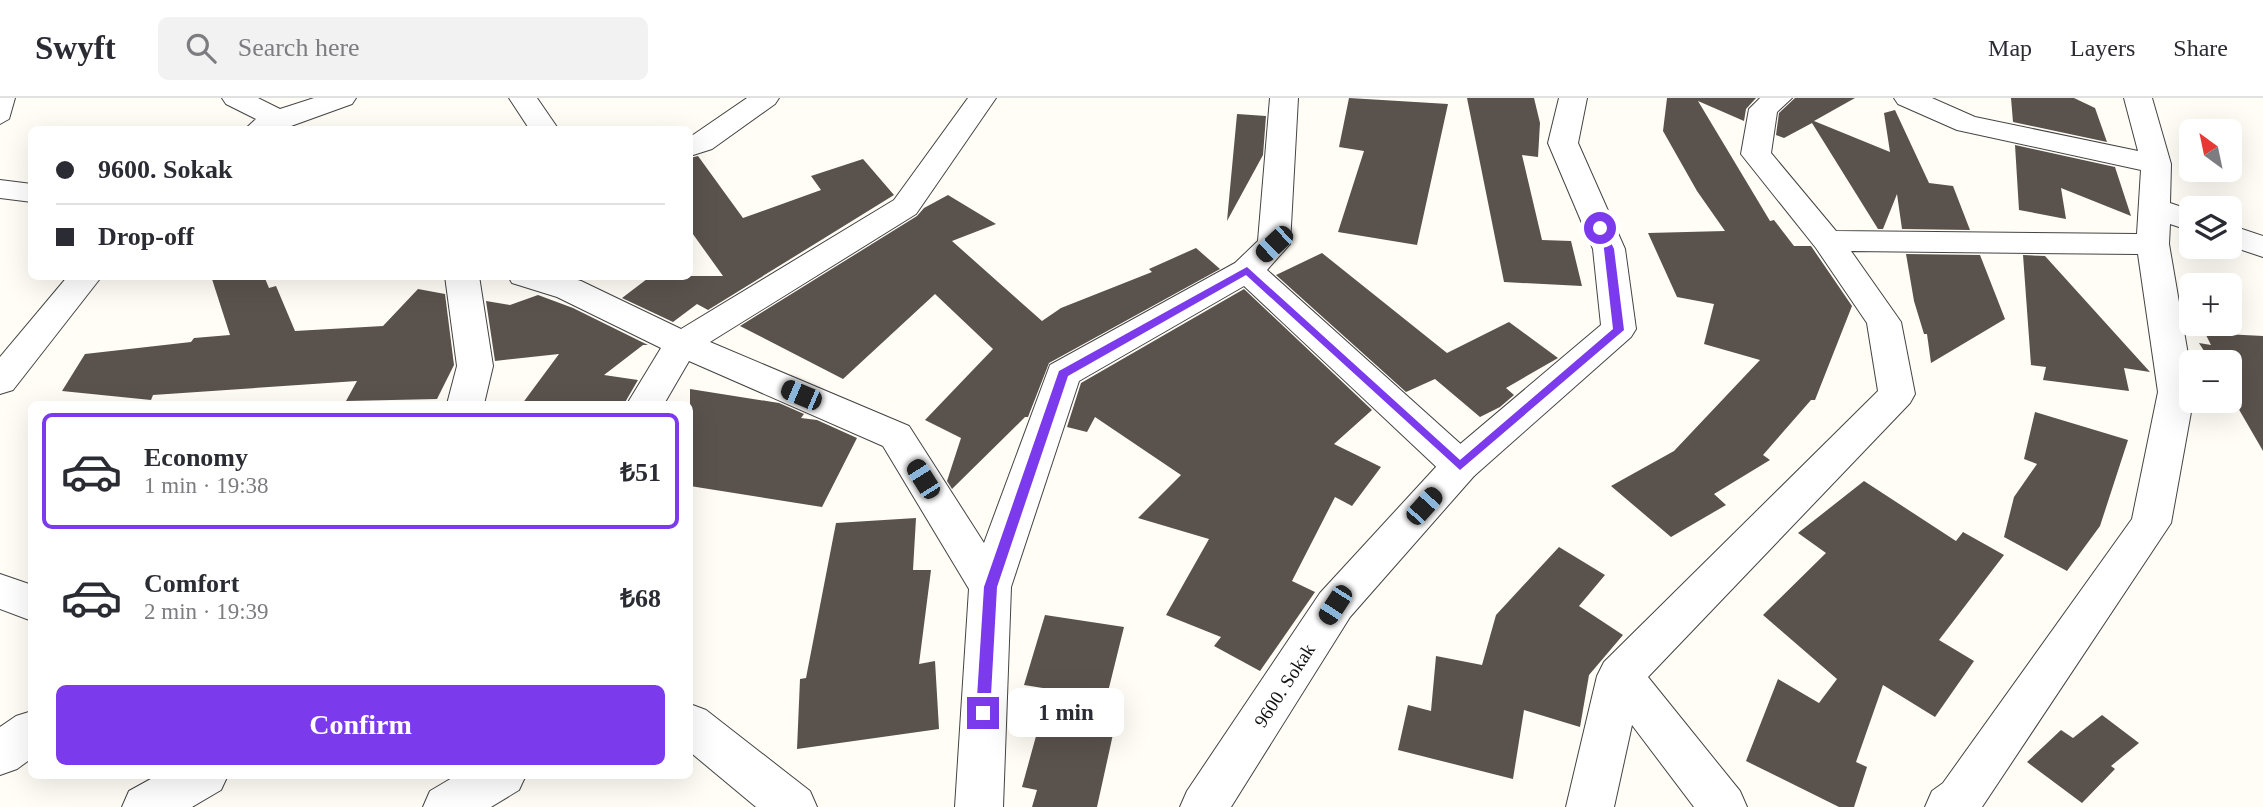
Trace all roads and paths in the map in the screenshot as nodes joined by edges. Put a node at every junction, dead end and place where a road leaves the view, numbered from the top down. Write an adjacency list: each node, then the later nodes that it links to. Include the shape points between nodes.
1 (6, 98): 12 (lane)
2 (236, 98): 13 (street)
3 (341, 98): 13 (street)
4 (523, 98): 14 (street)
5 (765, 98): 15 (street)
6 (982, 98): 28 (street, via 905,207)
7 (1284, 98): 24 (street, via 1274,244)
8 (1573, 98): 32 (street, 9600. Sokak, via 1563,143 1609,249 1619,330)
9 (1778, 98): 22 (street, via 1763,109 1756,154)
10 (1908, 98): 16 (street, via 1967,124)
11 (2138, 98): 16 (street)
12 (0, 119)
13 (268, 124)
14 (542, 126)
15 (693, 146)
16 (2157, 164): 20 (street)
17 (0, 189): 18 (street)
18 (28, 192)
19 (2179, 223): 20 (street)
20 (2154, 226): 22 (street); 42 (street, via 2176,392 2151,523)
21 (2242, 239): 23 (street)
22 (1828, 241): 36 (street, via 1884,322 1897,394)
23 (2263, 247)
24 (1247, 270): 32 (street); 33 (street, via 1063,374)
25 (83, 280): 29 (street)
26 (463, 280): 30 (street, via 475,366)
27 (538, 280): 28 (street, via 569,289)
28 (682, 344): 31 (street); 33 (street, via 896,436)
29 (0, 381)
30 (467, 401)
31 (647, 401)
32 (1460, 466): 47 (street, 9600. Sokak, via 1335,605)
33 (990, 587): 46 (street)
34 (0, 591): 35 (street)
35 (28, 602)
36 (1620, 676): 48 (street); 49 (street)
37 (693, 726): 45 (street)
38 (28, 734): 39 (street)
39 (0, 754)
40 (197, 779): 43 (street)
41 (495, 779): 44 (street)
42 (1963, 804)
43 (146, 807)
44 (447, 807)
45 (793, 807)
46 (979, 807)
47 (1204, 807)
48 (1590, 807)
49 (1723, 807)

